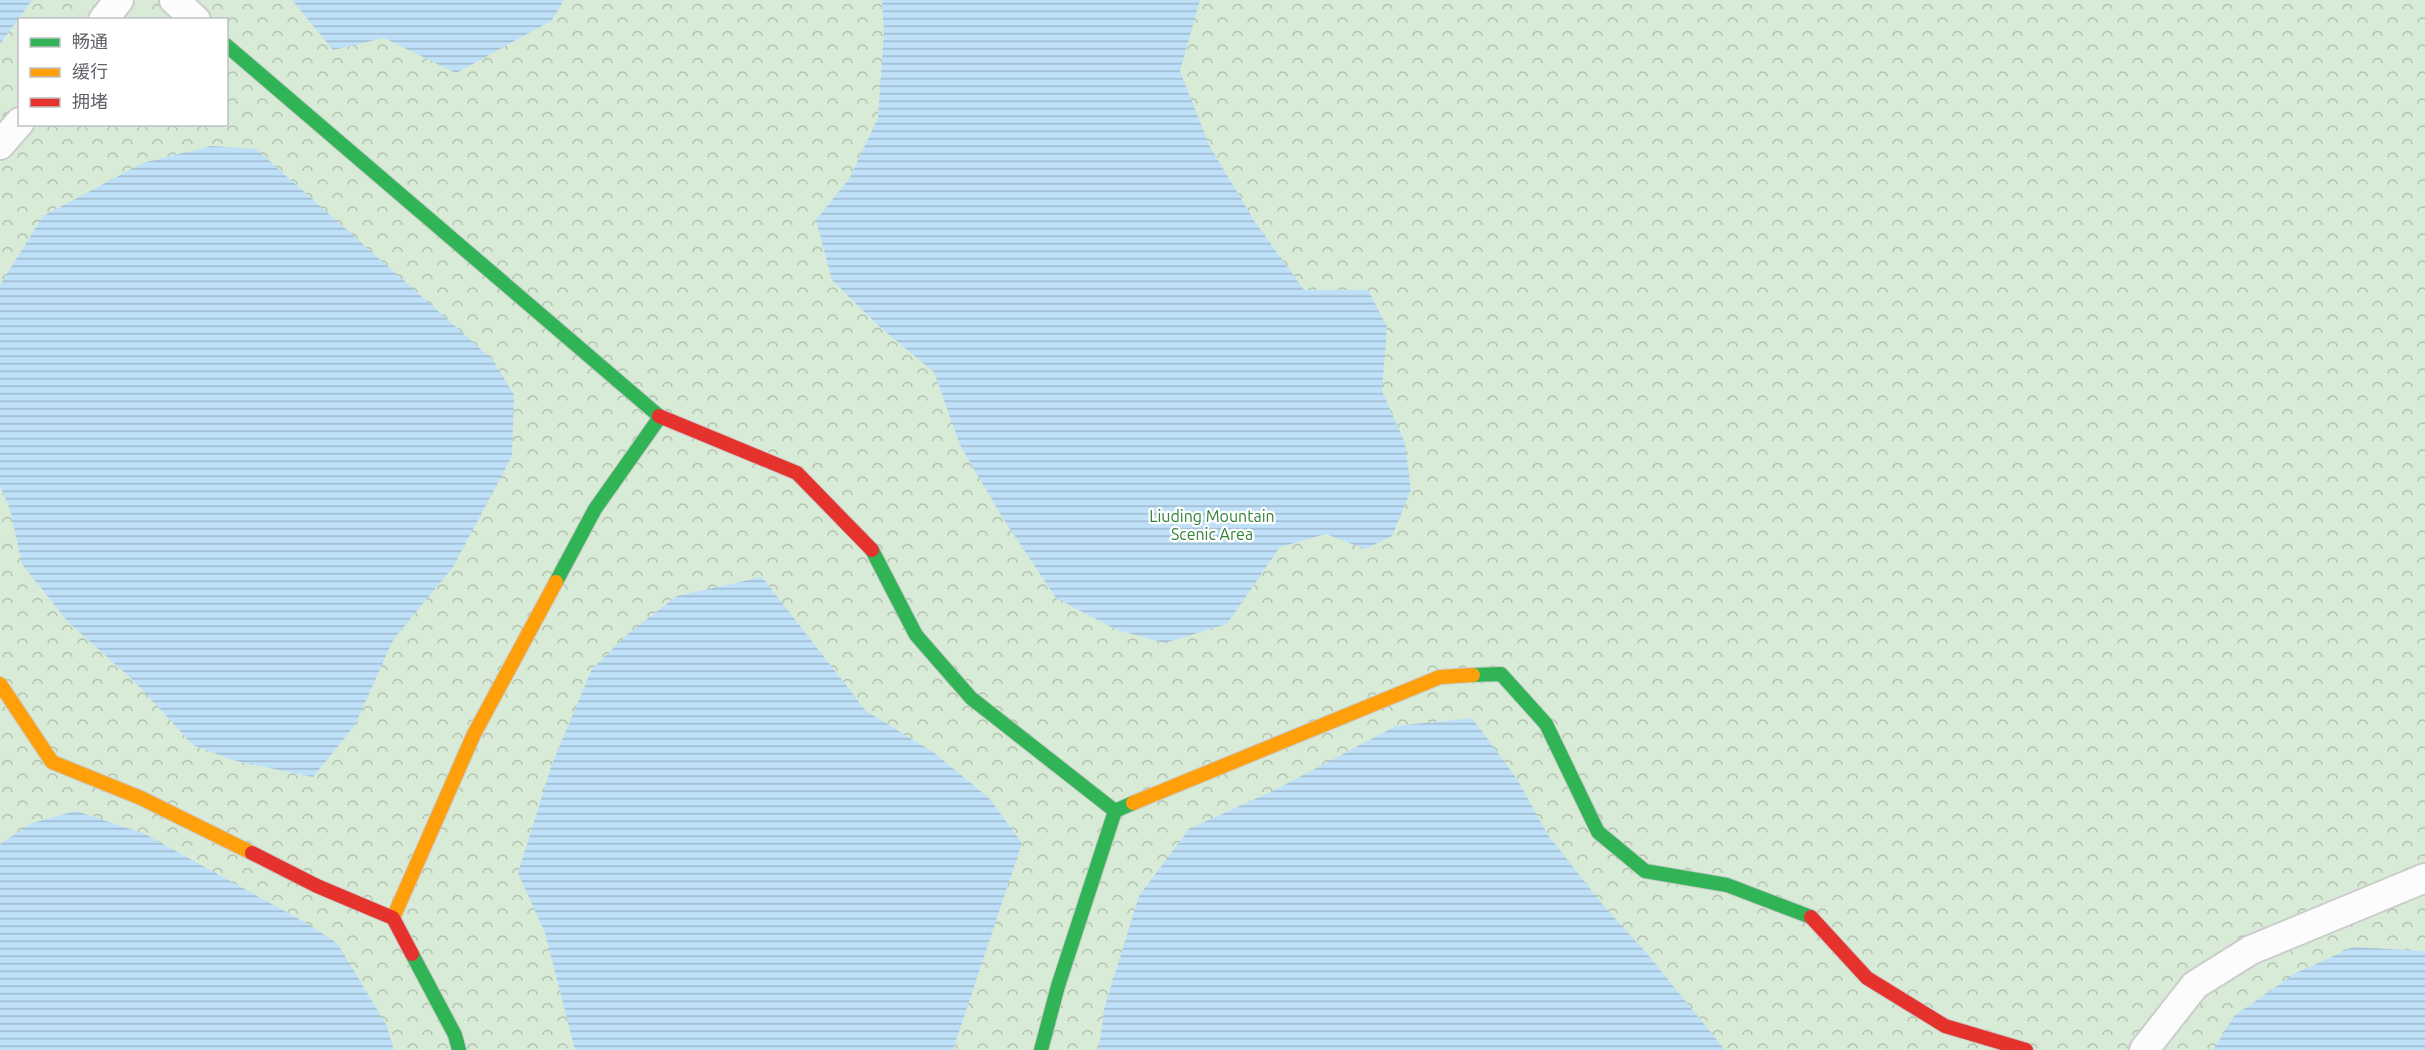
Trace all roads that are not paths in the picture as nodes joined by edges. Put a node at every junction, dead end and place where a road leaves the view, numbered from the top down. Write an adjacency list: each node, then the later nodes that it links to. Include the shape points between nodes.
1 (119, 0): 3 (street)
2 (174, 0): 4 (street)
3 (105, 18)
4 (194, 18)
5 (228, 47): 8 (street)
6 (18, 124): 7 (street)
7 (0, 145)
8 (660, 417): 10 (street, via 797,473 876,554 916,635 971,698); 12 (street, via 595,508 474,734)
9 (0, 684): 12 (street, via 52,762 141,798 317,886)
10 (1115, 811): 14 (street); 15 (street, via 1440,677 1501,674 1546,724 1598,832 1645,871 1727,885 1809,915 1867,978 1944,1026)
11 (2425, 878): 16 (street, via 2251,950 2195,985)
12 (393, 918): 13 (street, via 455,1035)
13 (459, 1050)
14 (1041, 1050)
15 (2026, 1050)
16 (2144, 1050)

